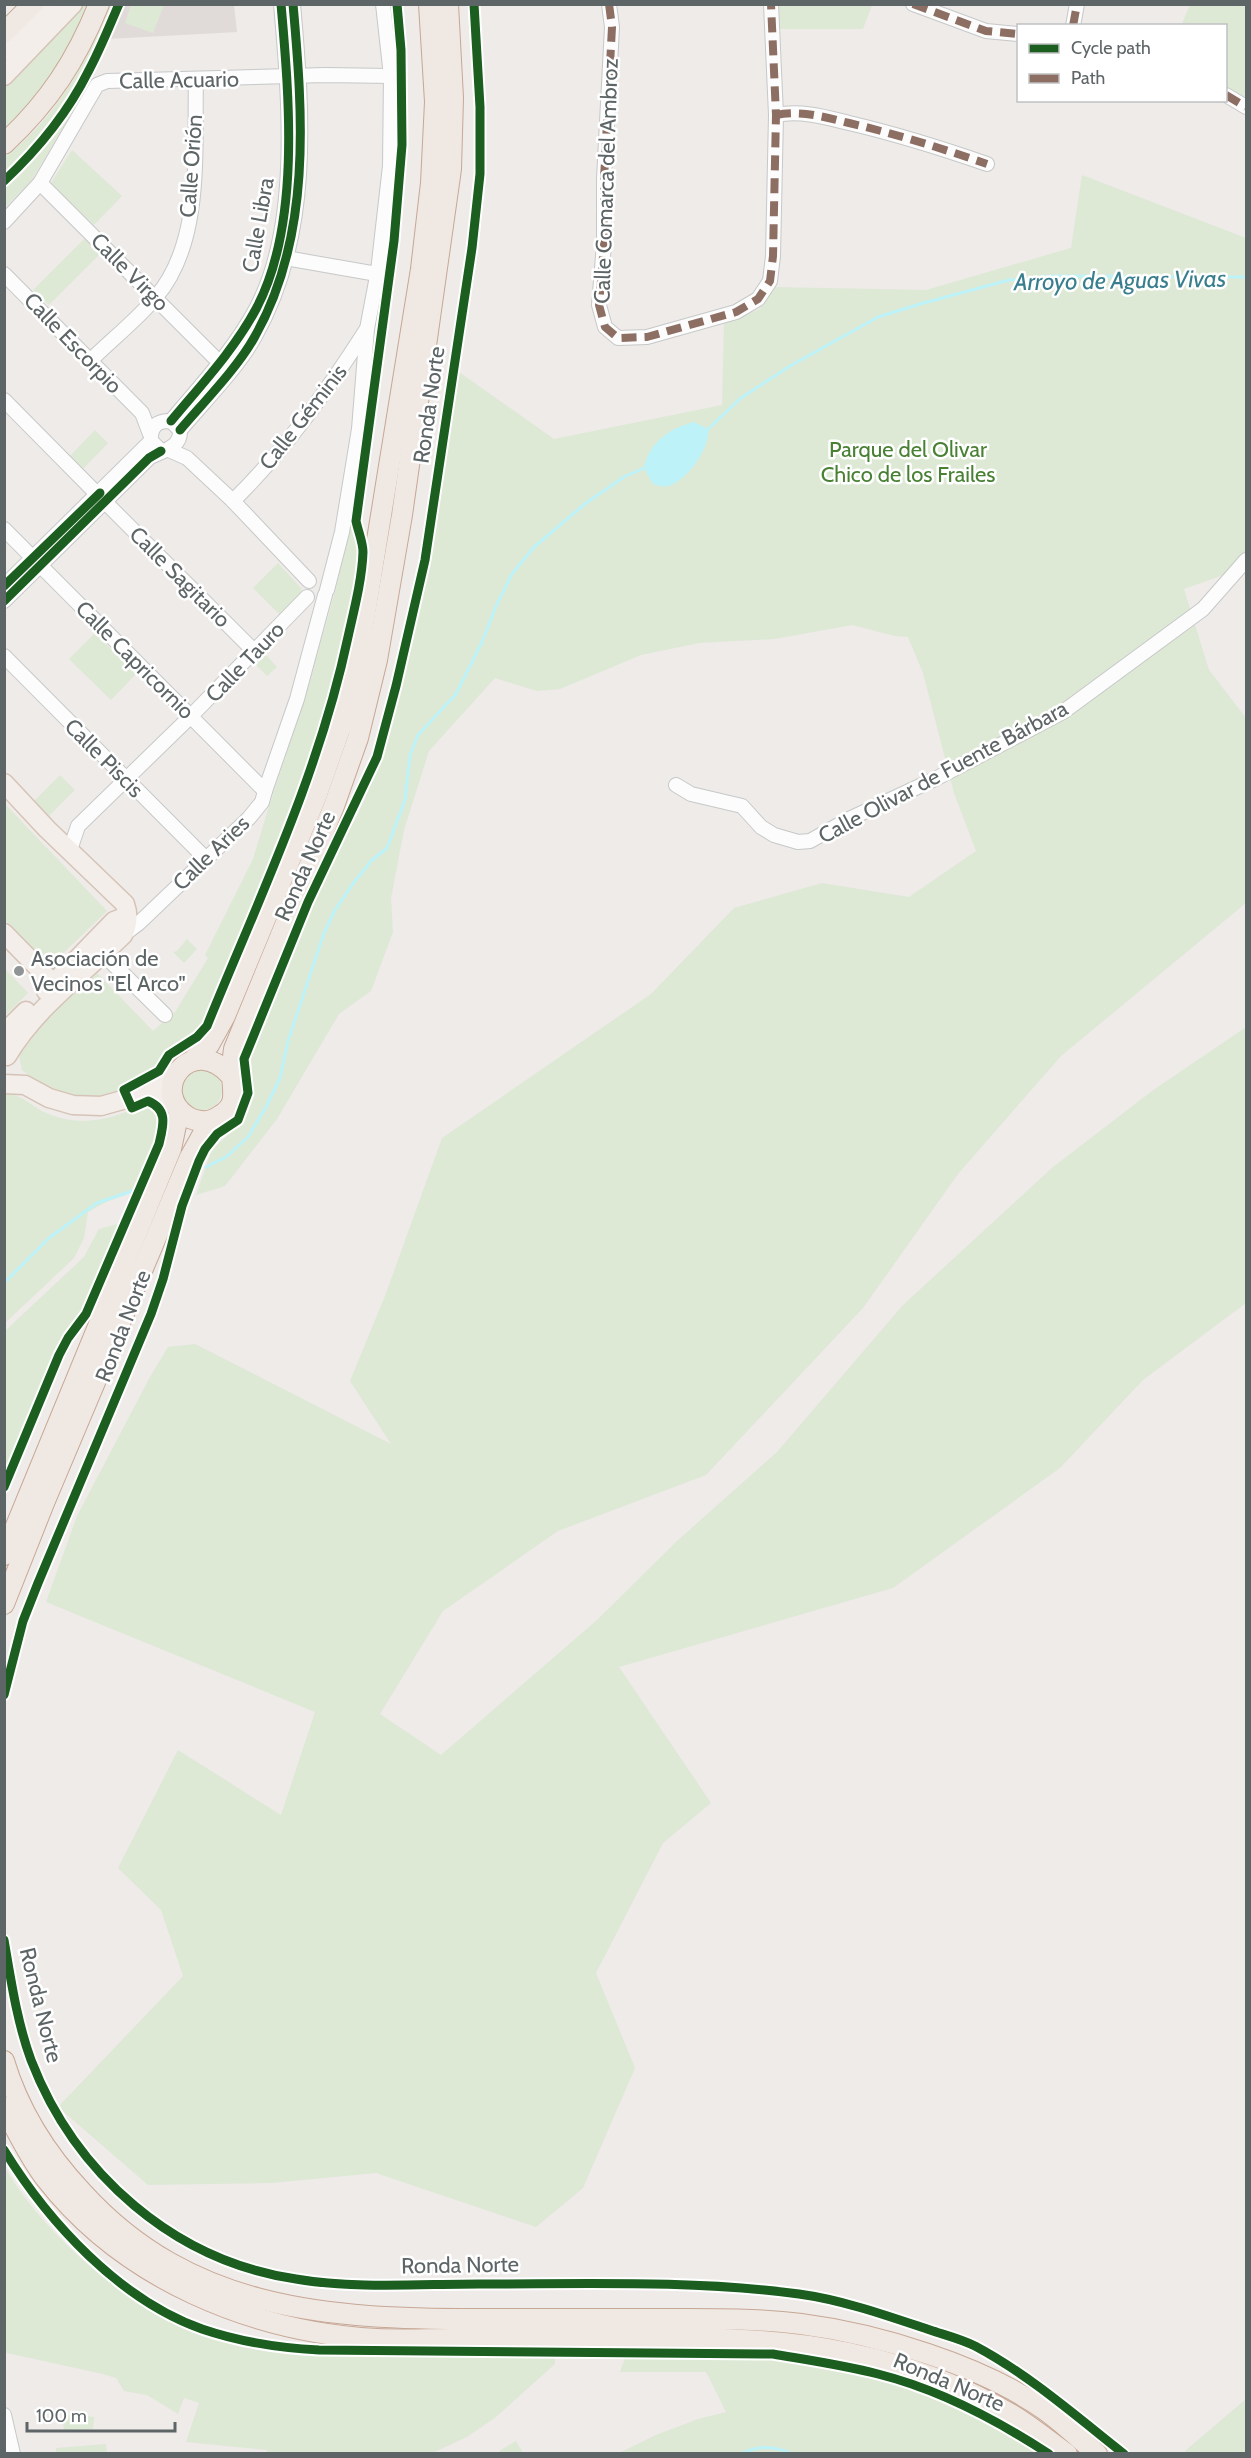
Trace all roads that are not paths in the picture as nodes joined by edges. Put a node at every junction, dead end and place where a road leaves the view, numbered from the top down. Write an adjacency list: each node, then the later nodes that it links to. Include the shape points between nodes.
1 (33, 4): 15 (highway)
2 (50, 4): 17 (main road)
3 (73, 4): 18 (main road)
4 (99, 4): 25 (highway, via 82,44 53,92)
5 (281, 4): 19 (street, Calle Libra)
6 (293, 4): 19 (street, Calle Libra)
7 (383, 4): 20 (street, Calle Aries)
8 (429, 4): 68 (highway, Ronda Norte, via 435,102 431,183 419,281 358,657 341,726 316,796 225,1016 209,1045)
9 (448, 4): 70 (highway, Ronda Norte, via 453,98 451,169 402,515 377,660 358,738 234,1048)
10 (609, 4): 24 (street, Calle Comarca del Ambroz, via 612,27 599,305 605,327 618,338 647,337 736,312 758,299 770,281 773,256)
11 (771, 4): 24 (street, Calle Comarca del Ambroz)
12 (913, 4): 16 (street, via 986,31)
13 (1077, 4): 14 (street)
14 (1073, 24)
15 (4, 33)
16 (1017, 34)
17 (4, 52)
18 (4, 76)
19 (293, 76): 20 (street, Calle Acuario); 21 (street, Calle Acuario); 29 (street, Calle Libra)
20 (391, 76): 30 (street, Calle Aries, via 390,166)
21 (196, 79): 27 (street, Calle Acuario, via 106,81 97,85); 32 (street, Calle Orión, via 192,208 175,266)
22 (1227, 96): 23 (street)
23 (1246, 107)
24 (776, 115): 26 (street, via 813,115 902,135)
25 (4, 144)
26 (987, 164)
27 (40, 183): 28 (street, Calle Acuario); 32 (street, Calle Virgo)
28 (4, 222)
29 (281, 257): 30 (street); 35 (street, Calle Libra, via 257,308); 38 (street, Calle Libra, via 272,302 253,340)
30 (377, 274): 33 (street, Calle Aries)
31 (7, 281): 34 (street, Calle Escorpio)
32 (156, 298): 34 (street, Calle Orión); 35 (street, Calle Virgo)
33 (367, 329): 42 (street, Calle Géminis, via 293,434); 48 (street, Calle Aries, via 359,429 342,532)
34 (90, 361): 37 (street, Calle Escorpio)
35 (220, 363): 38 (street, Calle Libra)
36 (4, 400): 41 (street, Calle Sagitario)
37 (142, 413): 38 (street, Calle Escorpio); 39 (street, Calle Escorpio)
38 (174, 427): 39 (street); 39 (street, via 154,425); 40 (street)
39 (158, 444): 40 (street); 41 (street, via 149,458)
40 (187, 458): 42 (street)
41 (102, 498): 45 (street); 51 (street, Calle Sagitario)
42 (233, 501): 46 (street)
43 (4, 529): 45 (street, Calle Capricornio)
44 (1246, 560): 56 (street, Calle Olivar de Fuente Bárbara, via 1203,609 1063,712 810,841 774,835 742,806 692,794)
45 (37, 562): 47 (street); 50 (street); 53 (street, Calle Capricornio)
46 (309, 581): 48 (street, via 319,579); 49 (street, via 305,587)
47 (4, 585)
48 (326, 592): 49 (street, via 318,601); 57 (street, Calle Aries, via 297,699)
49 (308, 597): 51 (street, Calle Tauro)
50 (4, 601)
51 (255, 652): 53 (street, Calle Tauro)
52 (4, 656): 54 (street, Calle Piscis)
53 (191, 716): 54 (street, Calle Tauro); 57 (street, Calle Capricornio)
54 (126, 780): 58 (street, Calle Tauro); 61 (street, Calle Piscis)
55 (4, 783): 59 (main road)
56 (676, 785)
57 (265, 791): 61 (street, Calle Aries, via 262,802 249,818)
58 (78, 826): 59 (street); 60 (street, Calle Tauro)
59 (51, 832): 60 (main road)
60 (70, 850): 62 (main road, via 125,904)
61 (205, 858): 62 (street, Calle Aries, via 139,923)
62 (125, 927): 64 (main road, Calle Aries); 65 (main road, Calle Aries, via 122,918 114,921)
63 (4, 933): 65 (main road)
64 (102, 954): 65 (main road, Calle Aries); 66 (street)
65 (59, 986): 67 (main road, Calle Aries); 69 (main road, Calle Aries, via 20,1034)
66 (165, 1014)
67 (4, 1033)
68 (186, 1065): 70 (highway, via 210,1060 222,1065); 71 (main road); 72 (highway, Ronda Norte, via 171,1088)
69 (7, 1069): 71 (main road, via 25,1085 73,1105 101,1106)
70 (231, 1076): 73 (highway, Ronda Norte, via 235,1090 232,1103 223,1115)
71 (128, 1098): 72 (main road, via 155,1096)
72 (176, 1107): 73 (highway, via 193,1120); 74 (highway, Ronda Norte, via 171,1149)
73 (210, 1121): 75 (highway, Ronda Norte, via 190,1157)
74 (4, 1555)
75 (4, 1604)
76 (4, 2061): 81 (highway, Ronda Norte, via 24,2111 45,2146 92,2204 117,2227 176,2266 247,2296 368,2318 720,2319 852,2332 952,2363 999,2384 1043,2408)
77 (4, 2107): 80 (highway, Ronda Norte, via 46,2178 95,2230 165,2281 243,2314 308,2330 375,2339 703,2337 779,2342 849,2353 917,2371 967,2392 1014,2416)
78 (4, 2415): 79 (street)
79 (13, 2454)
80 (1067, 2454)
81 (1097, 2454)

